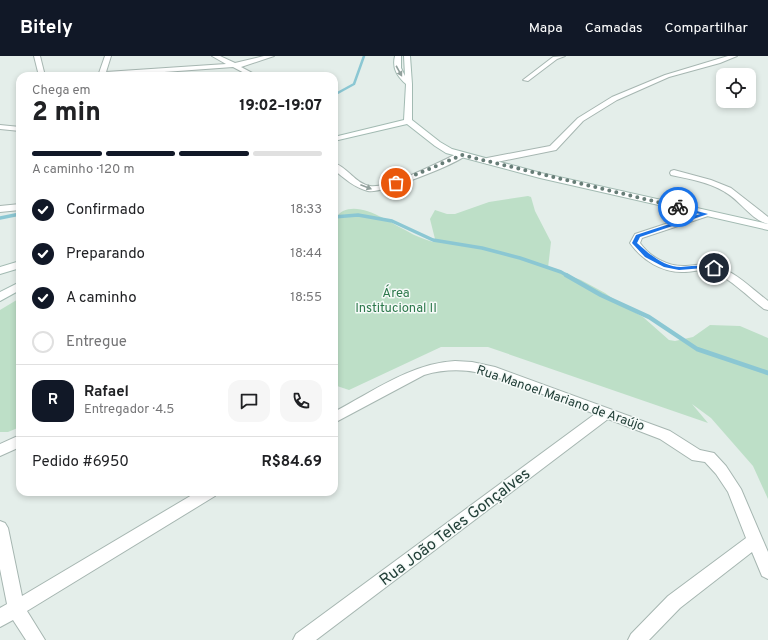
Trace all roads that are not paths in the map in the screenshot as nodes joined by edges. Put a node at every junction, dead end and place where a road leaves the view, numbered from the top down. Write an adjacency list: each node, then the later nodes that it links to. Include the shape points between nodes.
1 (37, 56): 10 (street)
2 (108, 56): 11 (street)
3 (215, 56): 9 (street)
4 (271, 56): 9 (street)
5 (398, 56): 15 (street, one-way to 15, via 395,64)
6 (407, 56): 15 (street)
7 (562, 56): 14 (street, via 555,58)
8 (734, 56): 21 (street, via 668,76 615,99 586,116 553,148)
9 (233, 65): 12 (street); 13 (street)
10 (41, 72)
11 (103, 72)
12 (131, 72)
13 (247, 72)
14 (526, 80)
15 (409, 84): 16 (street)
16 (408, 121): 19 (street); 20 (street, via 419,127 438,146)
17 (0, 127): 18 (street)
18 (16, 129)
19 (338, 138)
20 (462, 155): 21 (street); 22 (street, one-way to 20, via 372,190)
21 (487, 161): 26 (street)
22 (338, 169)
23 (674, 173): 27 (street, via 722,187)
24 (16, 207): 25 (street)
25 (0, 209)
26 (705, 214): 28 (street); 33 (street, via 638,236 634,243 647,256 673,268 714,268)
27 (768, 221)
28 (768, 227)
29 (16, 265): 30 (street)
30 (0, 271)
31 (16, 287): 32 (street)
32 (0, 297)
33 (768, 306)
34 (606, 413): 35 (street, Rua Manoel Mariano de Araújo, via 490,370 451,364 420,372); 40 (street, Rua Manoel Mariano de Araújo, via 665,435 697,456 709,457 728,479 740,502); 45 (street, Rua João Teles Gonçalves)
35 (338, 416)
36 (16, 443): 37 (street)
37 (0, 450)
38 (203, 496): 42 (street)
39 (0, 528): 42 (street)
40 (754, 540): 41 (street, Rua Manoel Mariano de Araújo); 46 (street, via 674,602)
41 (768, 571)
42 (16, 609): 43 (street); 44 (street)
43 (0, 618)
44 (36, 640)
45 (302, 640)
46 (638, 640)

